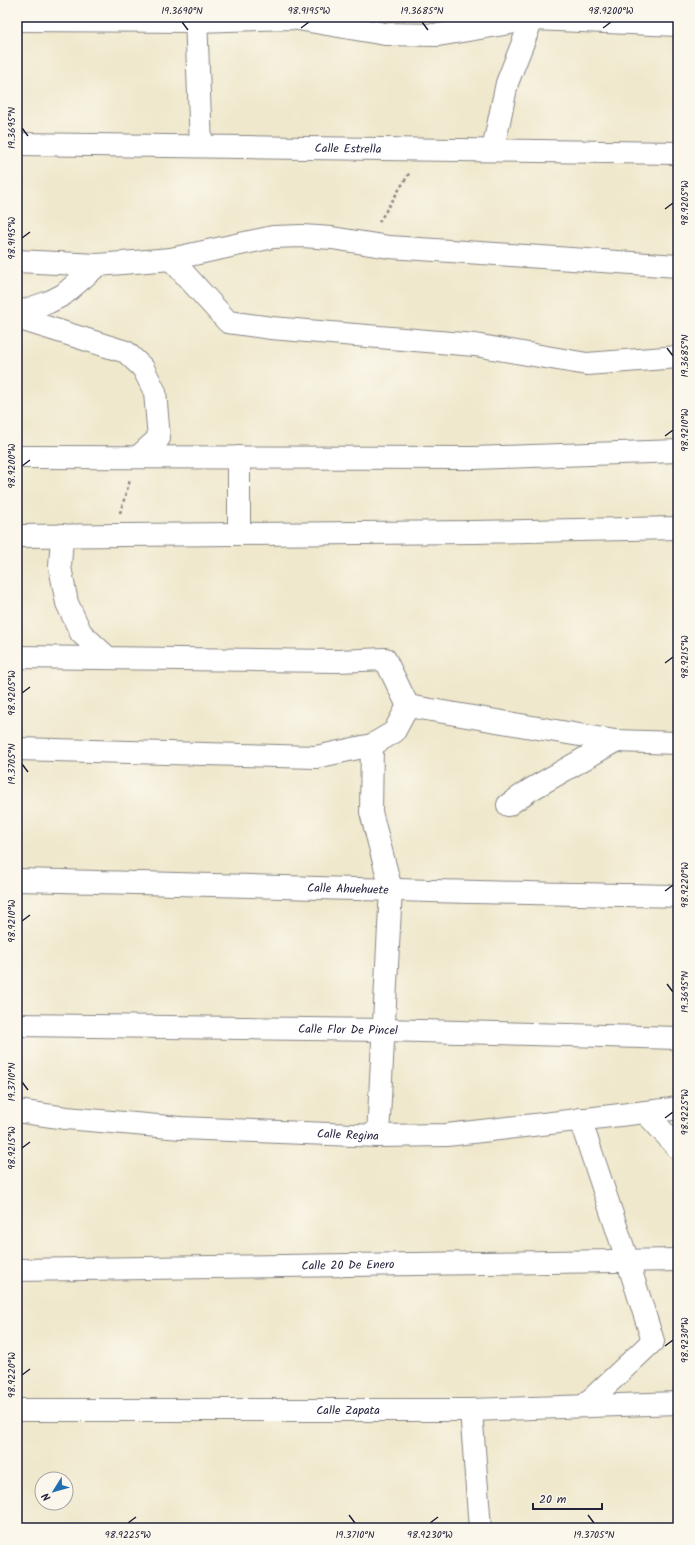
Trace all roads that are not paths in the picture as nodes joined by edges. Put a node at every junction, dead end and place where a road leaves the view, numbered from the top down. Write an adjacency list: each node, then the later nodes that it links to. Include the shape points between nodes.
1 (292, 18): 3 (street); 6 (street, via 385,34)
2 (533, 18): 5 (street); 6 (street); 9 (street, via 507,83)
3 (196, 19): 4 (street); 8 (street)
4 (17, 20)
5 (678, 24)
6 (438, 26)
7 (17, 144): 8 (street, Calle Estrella)
8 (201, 146): 9 (street, Calle Estrella)
9 (493, 150): 10 (street, Calle Estrella)
10 (678, 152)
11 (171, 259): 13 (street); 14 (street, via 272,237 302,236 389,247); 17 (street, via 228,322 475,345 587,364)
12 (17, 261): 13 (street)
13 (98, 265): 15 (street, via 63,294 49,302)
14 (678, 266)
15 (17, 313)
16 (17, 318): 20 (street, via 126,352 143,368 155,392 159,438)
17 (678, 357)
18 (678, 451): 21 (street, via 474,458)
19 (17, 457): 20 (street)
20 (138, 457): 21 (street)
21 (239, 457): 23 (street)
22 (678, 528): 23 (street)
23 (239, 534): 24 (street)
24 (62, 535): 25 (street); 27 (street, via 60,567 67,602 81,632)
25 (17, 536)
26 (17, 657): 27 (street)
27 (108, 658): 28 (street, via 385,660)
28 (408, 706): 29 (street); 31 (street, via 394,732)
29 (615, 741): 30 (street); 33 (street)
30 (678, 743)
31 (372, 745): 32 (street, via 316,757); 35 (street, via 371,812)
32 (17, 749)
33 (508, 805)
34 (17, 880): 35 (street, Calle Ahuehuete)
35 (391, 889): 36 (street, Calle Ahuehuete); 38 (street)
36 (678, 896)
37 (17, 1025): 38 (street, Calle Flor De Pincel)
38 (384, 1030): 39 (street, Calle Flor De Pincel); 44 (street)
39 (678, 1038)
40 (678, 1106): 42 (street, Calle Regina)
41 (17, 1111): 44 (street, Calle Regina, via 181,1128)
42 (645, 1112): 43 (street, Calle Regina); 45 (street)
43 (580, 1119): 44 (street, Calle Regina, via 447,1135); 47 (street)
44 (378, 1136)
45 (678, 1148)
46 (678, 1260): 47 (street, Calle 20 De Enero)
47 (628, 1262): 48 (street, Calle 20 De Enero); 50 (street, via 653,1341)
48 (17, 1270)
49 (678, 1403): 50 (street, Calle Zapata)
50 (584, 1406): 52 (street, Calle Zapata)
51 (17, 1410): 52 (street, Calle Zapata)
52 (471, 1410): 53 (street)
53 (480, 1528)

